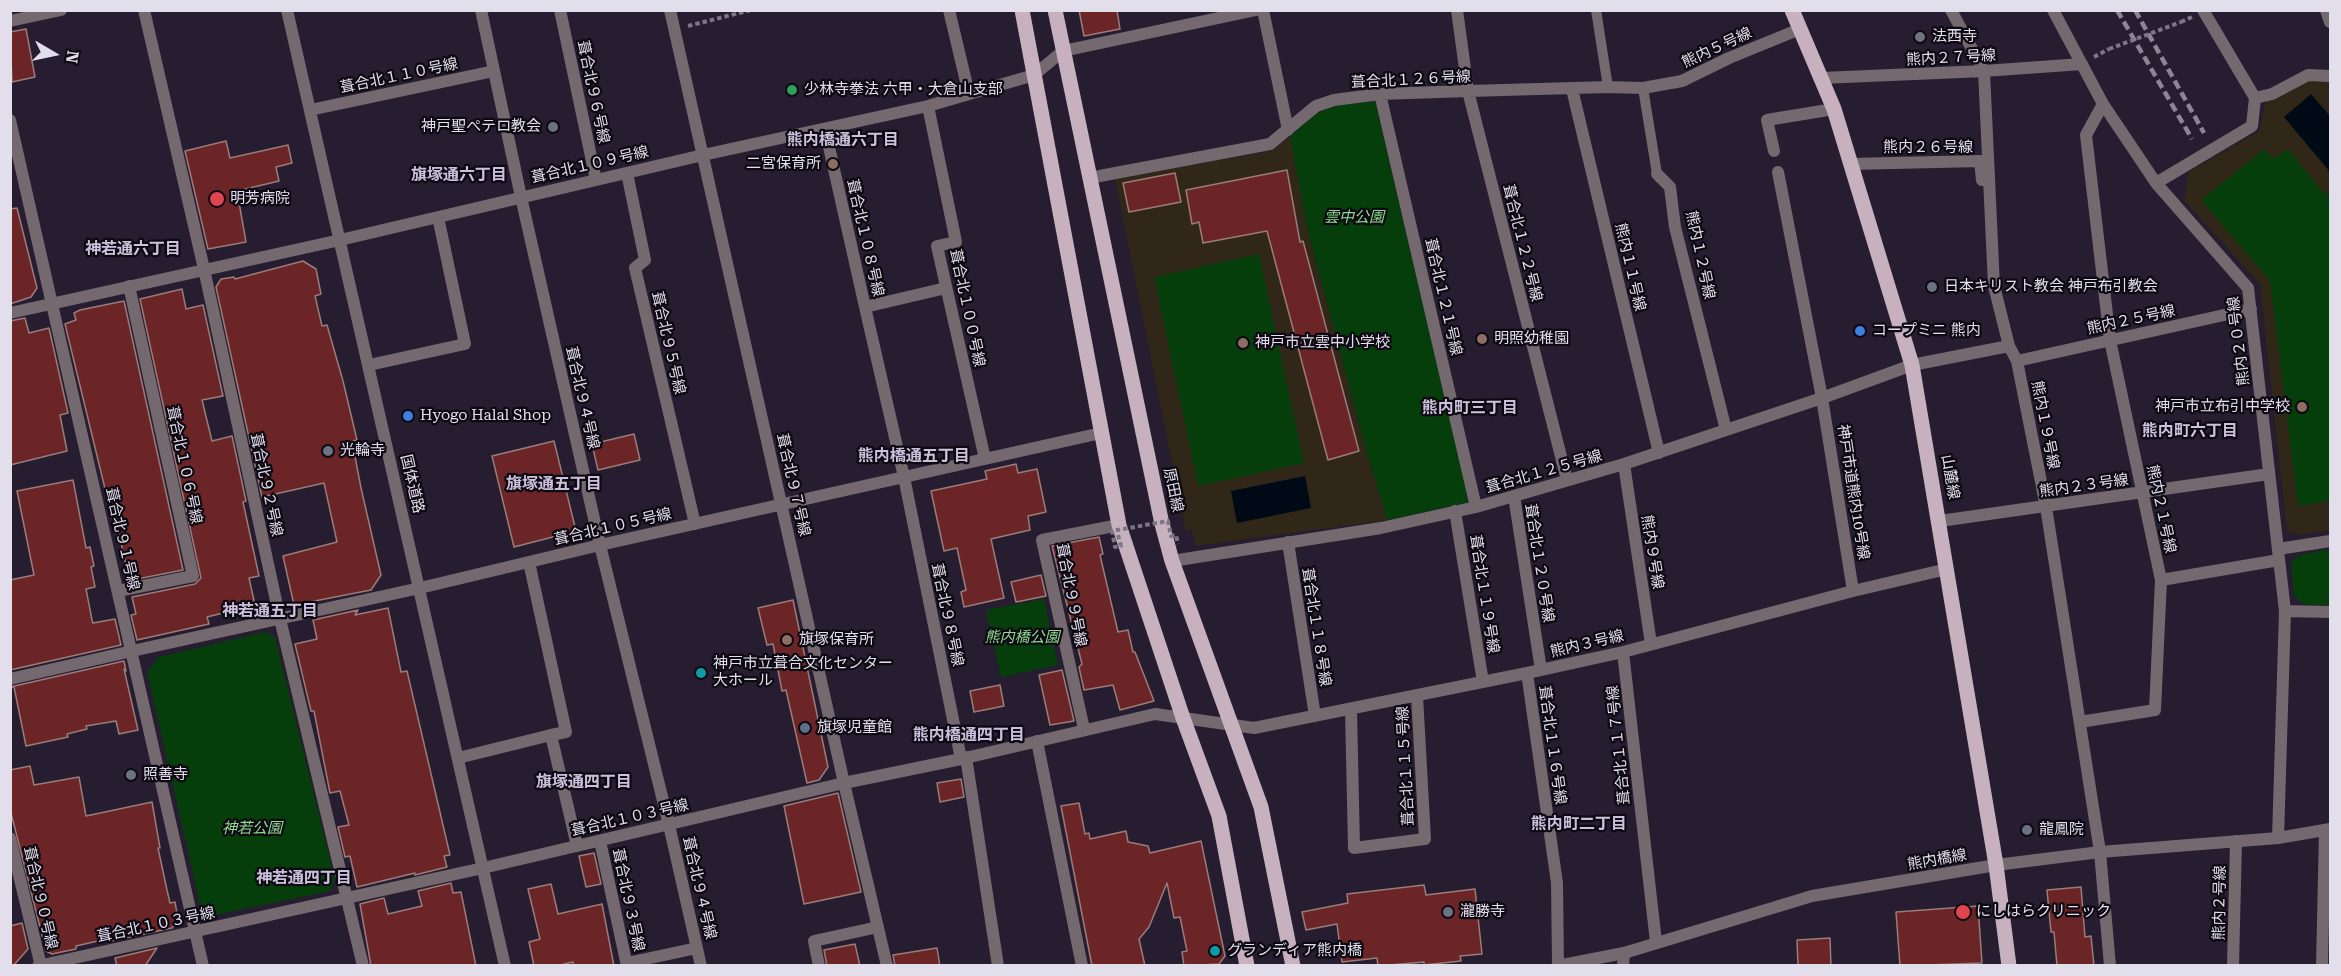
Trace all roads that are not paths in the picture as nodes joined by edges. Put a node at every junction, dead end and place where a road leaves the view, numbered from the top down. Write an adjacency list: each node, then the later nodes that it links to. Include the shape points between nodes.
1 (61, 10): 19 (street)
2 (144, 10): 56 (street, 葺合北９２号線)
3 (287, 10): 39 (street, 国体道路)
4 (481, 10): 24 (street, 葺合北９４号線)
5 (560, 10): 50 (street, 葺合北９６号線)
6 (670, 10): 44 (street, 葺合北９７号線)
7 (949, 10): 33 (street)
8 (1022, 10): 26 (main road)
9 (1056, 10): 22 (main road, 原田線)
10 (1256, 10): 22 (street)
11 (1263, 10): 42 (street)
12 (1457, 10): 32 (street, 葺合北１２２号線)
13 (1596, 10): 29 (lane)
14 (1792, 10): 21 (main road, 山麓線)
15 (1952, 10): 25 (street, 熊内１９号線)
16 (2053, 10): 23 (street, 熊内２０号線)
17 (2326, 10): 20 (street)
18 (2203, 11): 35 (street)
19 (10, 21)
20 (2331, 22)
21 (1800, 29): 28 (main road, 山麓線); 30 (street, 熊内５号線, via 1682,81)
22 (1063, 51): 26 (street, 葺合北１０９号線); 49 (main road, 原田線)
23 (2082, 64): 25 (street, 熊内２７号線); 36 (street, 熊内２０号線)
24 (494, 71): 39 (street, 葺合北１１０号線); 53 (street, 葺合北９４号線)
25 (1984, 71): 28 (street, 熊内２７号線); 51 (street, 熊内１９号線)
26 (1034, 75): 33 (street, 葺合北１０９号線); 70 (main road)
27 (2331, 76): 35 (street, via 2308,75 2272,94)
28 (1822, 78): 38 (main road, 山麓線)
29 (1608, 87): 30 (street, 熊内５号線); 31 (street, 熊内５号線)
30 (1643, 88): 48 (lane, 熊内１２号線)
31 (1572, 89): 32 (street, 葺合北１２６号線); 71 (street, 熊内１１号線)
32 (1468, 91): 34 (street, 葺合北１２６号線); 76 (street, 葺合北１２２号線)
33 (969, 94): 37 (street, 葺合北１０９号線)
34 (1380, 94): 42 (street, 葺合北１２６号線, via 1316,106); 80 (street, 葺合北１２１号線)
35 (2254, 98): 52 (street, via 2252,126)
36 (2103, 104): 52 (street, 熊内２０号線); 63 (street, 熊内２１号線, via 2086,135)
37 (928, 106): 41 (street, 葺合北１０９号線); 58 (street, 葺合北１００号線, via 956,242 937,246)
38 (1834, 109): 43 (street, via 1767,120); 45 (main road, 山麓線)
39 (310, 110): 55 (street, 国体道路)
40 (10, 120): 59 (street, 葺合北９１号線)
41 (825, 129): 44 (street, 葺合北１０９号線); 60 (street, 葺合北１０８号線)
42 (1288, 130): 49 (street, 葺合北１２６号線, via 1270,144)
43 (1774, 151)
44 (703, 155): 47 (street, 葺合北１０９号線); 79 (street, 葺合北９７号線)
45 (1850, 164): 51 (street, 熊内２６号線, via 1980,161 1982,182); 67 (main road, 山麓線)
46 (1778, 172): 68 (street, 神戸市道熊内10号線)
47 (627, 173): 50 (street, 葺合北１０９号線); 84 (street, 葺合北９５号線, via 645,260 635,268)
48 (1657, 174): 69 (street, 熊内１２号線, via 1670,187 1675,227)
49 (1089, 178): 90 (main road, 原田線)
50 (596, 180): 53 (street, 葺合北１０９号線)
51 (1989, 180): 64 (street, 熊内１９号線, via 1994,286)
52 (2156, 183): 61 (street, 熊内２０号線, via 2248,288)
53 (521, 197): 54 (street, 葺合北１０９号線); 88 (street, 葺合北９４号線)
54 (438, 217): 55 (street, 葺合北１０９号線); 66 (street, via 465,344)
55 (340, 240): 56 (street, 葺合北１０９号線); 66 (street, 国体道路)
56 (204, 269): 57 (street, 葺合北１０９号線); 99 (street, 葺合北９２号線)
57 (129, 286): 59 (street, 葺合北１０９号線); 95 (street, 葺合北１０６号線, via 193,576)
58 (946, 288): 60 (street, 葺合北１０８号線); 72 (street, 葺合北１００号線)
59 (53, 304): 62 (street, 葺合北１０９号線); 95 (street, 葺合北９１号線)
60 (865, 307): 75 (street, 葺合北９８号線)
61 (2251, 309): 63 (street, 熊内２５号線); 74 (street, 熊内２０号線)
62 (10, 313)
63 (2110, 340): 65 (street, 熊内２５号線); 77 (street, 熊内２１号線)
64 (2009, 346): 65 (street, 熊内１９号線); 67 (street, 葺合北１２５号線)
65 (2017, 361): 81 (street, 熊内１９号線)
66 (369, 365): 94 (street, 国体道路)
67 (1912, 365): 68 (street, 葺合北１２５号線); 83 (main road, 山麓線)
68 (1822, 398): 69 (street, 葺合北１２５号線); 96 (street, 神戸市道熊内10号線)
69 (1726, 430): 71 (street, 葺合北１２５号線)
70 (1101, 433): 72 (street, 葺合北１０５号線); 85 (main road)
71 (1659, 453): 73 (street, 葺合北１２５号線)
72 (985, 459): 75 (street, 葺合北１０５号線)
73 (1624, 464): 76 (street, 葺合北１２５号線); 100 (street, 熊内９号線)
74 (2269, 474): 77 (street, 熊内２３号線); 89 (street, 熊内２０号線)
75 (904, 477): 79 (street, 葺合北１０５号線); 117 (street, 葺合北９８号線)
76 (1567, 480): 78 (street, 葺合北１２５号線)
77 (2142, 492): 81 (street, 熊内２３号線); 93 (street, 熊内２１号線)
78 (1514, 496): 80 (street, 葺合北１２５号線); 103 (street, 葺合北１２０号線)
79 (783, 504): 84 (street, 葺合北１０５号線); 118 (street, 葺合北９７号線)
80 (1476, 507): 82 (street, 葺合北１２５号線)
81 (2046, 507): 83 (street, 熊内２３号線); 111 (street, 熊内１９号線)
82 (1455, 511): 87 (street, 葺合北１２５号線, via 1381,528); 106 (street, 葺合北１１９号線)
83 (1940, 521): 92 (main road, 山麓線)
84 (695, 524): 88 (street, 葺合北１０５号線)
85 (1119, 530): 110 (main road); 113 (street, 葺合北９９号線, via 1042,540)
86 (2331, 541): 89 (street)
87 (1288, 542): 90 (street, 葺合北１２５号線); 109 (street, 葺合北１１８号線)
88 (600, 545): 91 (street, 葺合北１０５号線); 119 (street, 葺合北９４号線)
89 (2279, 554): 93 (street); 97 (street, 熊内２０号線)
90 (1172, 561): 112 (main road, 原田線)
91 (529, 562): 94 (street, 葺合北１０５号線); 114 (street, via 566,732)
92 (1947, 569): 96 (street, 熊内３号線); 127 (main road, 山麓線)
93 (2161, 580): 111 (street, 熊内２１号線, via 2155,710)
94 (420, 588): 99 (street, 葺合北１０５号線); 116 (street, 国体道路)
95 (118, 591): 101 (street, 葺合北９１号線)
96 (1853, 591): 100 (street, 熊内３号線)
97 (2285, 611): 98 (street); 122 (street, 熊内２０号線)
98 (2331, 612)
99 (280, 619): 101 (street, 葺合北１０５号線); 129 (street, 葺合北９２号線)
100 (1651, 644): 102 (street, 熊内３号線)
101 (132, 651): 105 (street, 葺合北１０５号線); 131 (street, 葺合北９１号線)
102 (1623, 652): 103 (street, 熊内３号線); 132 (street, 葺合北１１７号線)
103 (1541, 670): 104 (street, 熊内３号線)
104 (1527, 673): 106 (street, 熊内３号線); 137 (street, 葺合北１１６号線, via 1557,883)
105 (10, 679)
106 (1484, 682): 107 (street, 熊内３号線)
107 (1417, 696): 108 (street, 熊内３号線); 108 (street, 葺合北１１５号線, via 1425,840 1354,848)
108 (1351, 709): 109 (street, 熊内３号線)
109 (1315, 716): 112 (street, 熊内３号線, via 1254,728)
110 (1183, 718): 112 (street, 葺合北１０３号線); 113 (street, 葺合北１０３号線, via 1155,714); 146 (main road, via 1219,816)
111 (2080, 722): 126 (street, 熊内１９号線)
112 (1230, 724): 147 (main road, 原田線, via 1261,807)
113 (1084, 729): 115 (street, 葺合北１０３号線)
114 (551, 735): 116 (street); 125 (street)
115 (1037, 741): 117 (street, 葺合北１０３号線); 145 (street)
116 (458, 758): 128 (street, 国体道路)
117 (964, 758): 118 (street, 葺合北１０３号線); 144 (street, 葺合北９８号線)
118 (844, 783): 119 (street, 葺合北１０３号線); 130 (street, 葺合北９７号線)
119 (669, 825): 123 (street, 葺合北１０３号線); 133 (street, 葺合北９４号線)
120 (2328, 829): 122 (street, 熊内橋線); 151 (street)
121 (10, 838): 136 (street, 葺合北９０号線)
122 (2278, 838): 124 (street, 熊内橋線)
123 (600, 841): 125 (street, 葺合北１０３号線); 135 (street, 葺合北９３号線)
124 (2236, 841): 126 (street, 熊内橋線); 150 (street, 熊内２号線)
125 (577, 846): 128 (street, 葺合北１０３号線)
126 (2100, 852): 127 (street, 熊内橋線); 149 (street, 熊内１９号線)
127 (1996, 865): 132 (street, 熊内橋線, via 1812,896); 148 (main road, 山麓線)
128 (483, 868): 129 (street, 葺合北１０３号線); 140 (street, 国体道路)
129 (348, 898): 131 (street, 葺合北１０３号線); 139 (street, 葺合北９２号線)
130 (878, 927): 142 (street, via 814,941); 143 (street, 葺合北９７号線)
131 (195, 932): 136 (street, 葺合北１０３号線); 138 (street, 葺合北９１号線)
132 (1656, 942): 134 (street, 熊内橋線)
133 (697, 948): 135 (street); 141 (street, 葺合北９４号線)
134 (1624, 959): 137 (street, 熊内橋線)
135 (627, 964)
136 (40, 965)
137 (1557, 965)
138 (203, 966)
139 (363, 966)
140 (505, 966)
141 (701, 966)
142 (819, 966)
143 (887, 966)
144 (998, 966)
145 (1083, 966)
146 (1247, 966)
147 (1293, 966)
148 (2009, 966)
149 (2110, 966)
150 (2234, 966)
151 (2322, 966)

